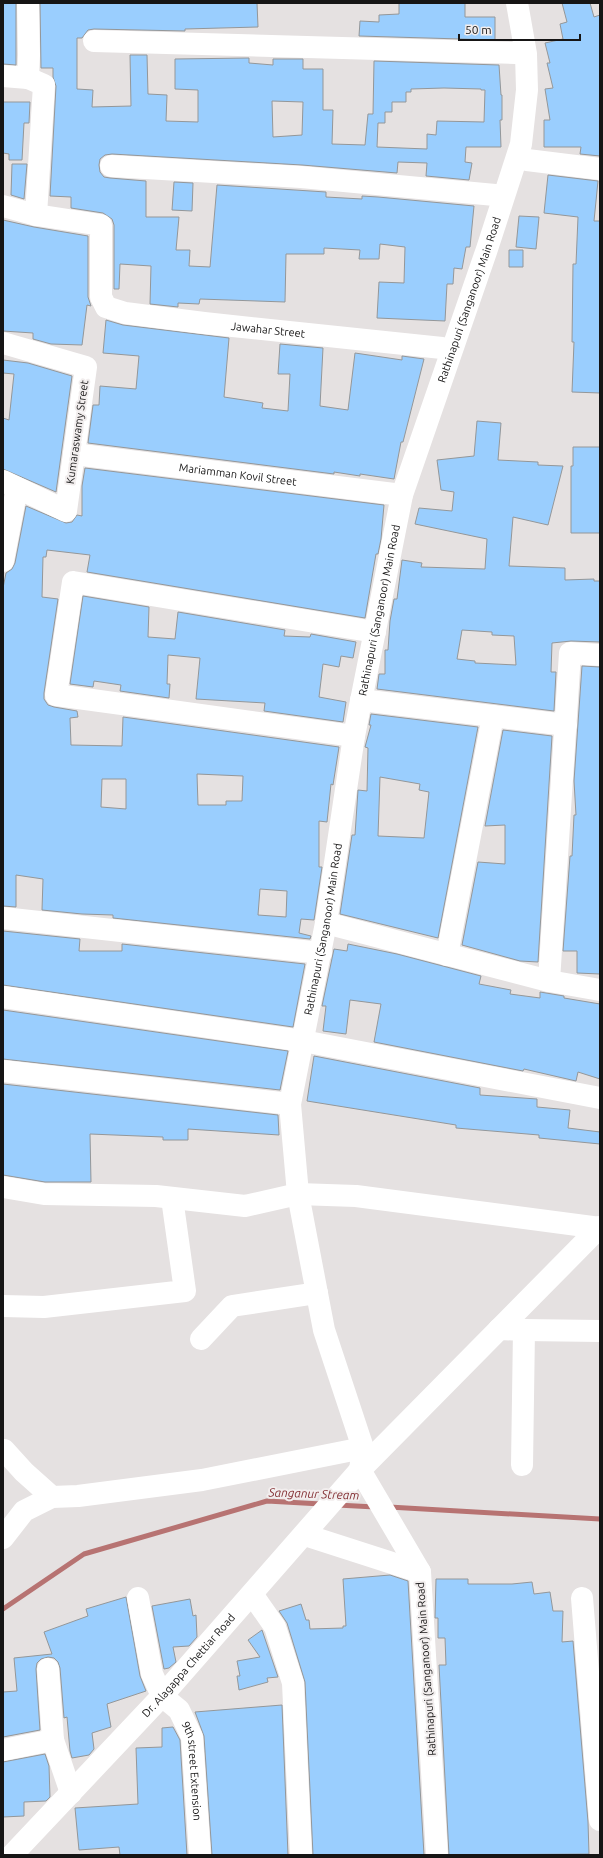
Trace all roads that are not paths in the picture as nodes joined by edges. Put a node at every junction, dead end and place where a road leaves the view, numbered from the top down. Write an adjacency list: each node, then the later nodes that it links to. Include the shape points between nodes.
1 (28, 3): 8 (street)
2 (504, 3): 6 (street)
3 (517, 3): 19 (street, Rathinapuri (Sanganoor) Main Road, via 526,54 528,90 521,144 490,243)
4 (529, 3): 9 (street, via 539,56 535,125)
5 (94, 41): 6 (street)
6 (515, 53): 12 (street, via 516,86 512,132)
7 (3, 76): 8 (street)
8 (28, 78): 14 (street, via 44,85)
9 (527, 160): 11 (street); 19 (street, via 481,304 418,480 415,488)
10 (112, 166): 12 (street, via 301,177)
11 (600, 169)
12 (495, 195): 16 (street)
13 (3, 206): 14 (street)
14 (36, 215): 16 (street, Jawahar Street, via 101,225 101,297 106,308 125,313)
15 (3, 343): 17 (street, Kumaraswamy Street, via 86,367)
16 (442, 348): 19 (street, via 398,475 397,483)
17 (74, 454): 18 (street, Kumaraswamy Street, via 66,511); 19 (street, Mariamman Kovil Street)
18 (10, 485): 20 (street)
19 (402, 495): 21 (street, Rathinapuri (Sanganoor) Main Road)
20 (3, 561)
21 (375, 632): 23 (street, Rathinapuri (Sanganoor) Main Road); 26 (street, via 73,582 56,695)
22 (600, 654): 25 (street, via 570,653)
23 (361, 700): 24 (street); 26 (street, Rathinapuri (Sanganoor) Main Road)
24 (493, 716): 25 (street); 30 (street)
25 (566, 725): 31 (street)
26 (354, 736): 28 (street, Rathinapuri (Sanganoor) Main Road)
27 (3, 918): 29 (street)
28 (326, 923): 29 (street, Rathinapuri (Sanganoor) Main Road); 30 (street)
29 (321, 953): 34 (street, Rathinapuri (Sanganoor) Main Road)
30 (447, 955): 31 (street)
31 (549, 981): 32 (street)
32 (600, 990)
33 (3, 997): 34 (street)
34 (303, 1041): 36 (street); 37 (street, Rathinapuri (Sanganoor) Main Road)
35 (3, 1071): 37 (street)
36 (600, 1098)
37 (290, 1104): 39 (street, Rathinapuri (Sanganoor) Main Road)
38 (3, 1187): 40 (street, via 44,1194)
39 (298, 1194): 40 (street, via 245,1206); 41 (street, via 356,1196); 42 (street, Rathinapuri (Sanganoor) Main Road)
40 (172, 1198): 43 (street, via 185,1291 44,1307)
41 (600, 1228): 44 (street, Dr. Alagappa Chettiar Road)
42 (317, 1293): 47 (street, via 232,1306); 48 (street, Rathinapuri (Sanganoor) Main Road, via 324,1330)
43 (3, 1306)
44 (500, 1329): 45 (street); 51 (street, Dr. Alagappa Chettiar Road)
45 (524, 1330): 46 (street); 50 (street)
46 (600, 1331)
47 (201, 1339)
48 (363, 1448): 51 (street, Rathinapuri (Sanganoor) Main Road); 52 (street, via 202,1480)
49 (4, 1450): 52 (street)
50 (522, 1465)
51 (364, 1476): 53 (street, Dr. Alagappa Chettiar Road, via 342,1490); 55 (street, Rathinapuri (Sanganoor) Main Road)
52 (52, 1497): 54 (street, via 24,1511)
53 (307, 1532): 55 (street); 56 (street, Dr. Alagappa Chettiar Road)
54 (3, 1538)
55 (420, 1572): 68 (street, Rathinapuri (Sanganoor) Main Road)
56 (252, 1594): 60 (street, Dr. Alagappa Chettiar Road); 67 (street, via 276,1628 293,1683)
57 (138, 1598): 60 (street, via 152,1674)
58 (582, 1598): 64 (street)
59 (48, 1669): 61 (street)
60 (162, 1696): 63 (street, Dr. Alagappa Chettiar Road); 66 (street, 9th street Extension, via 179,1710 192,1737)
61 (53, 1740): 62 (street); 63 (street)
62 (3, 1750)
63 (71, 1793): 65 (street, Dr. Alagappa Chettiar Road)
64 (600, 1820)
65 (12, 1855)
66 (200, 1855)
67 (301, 1855)
68 (437, 1855)

